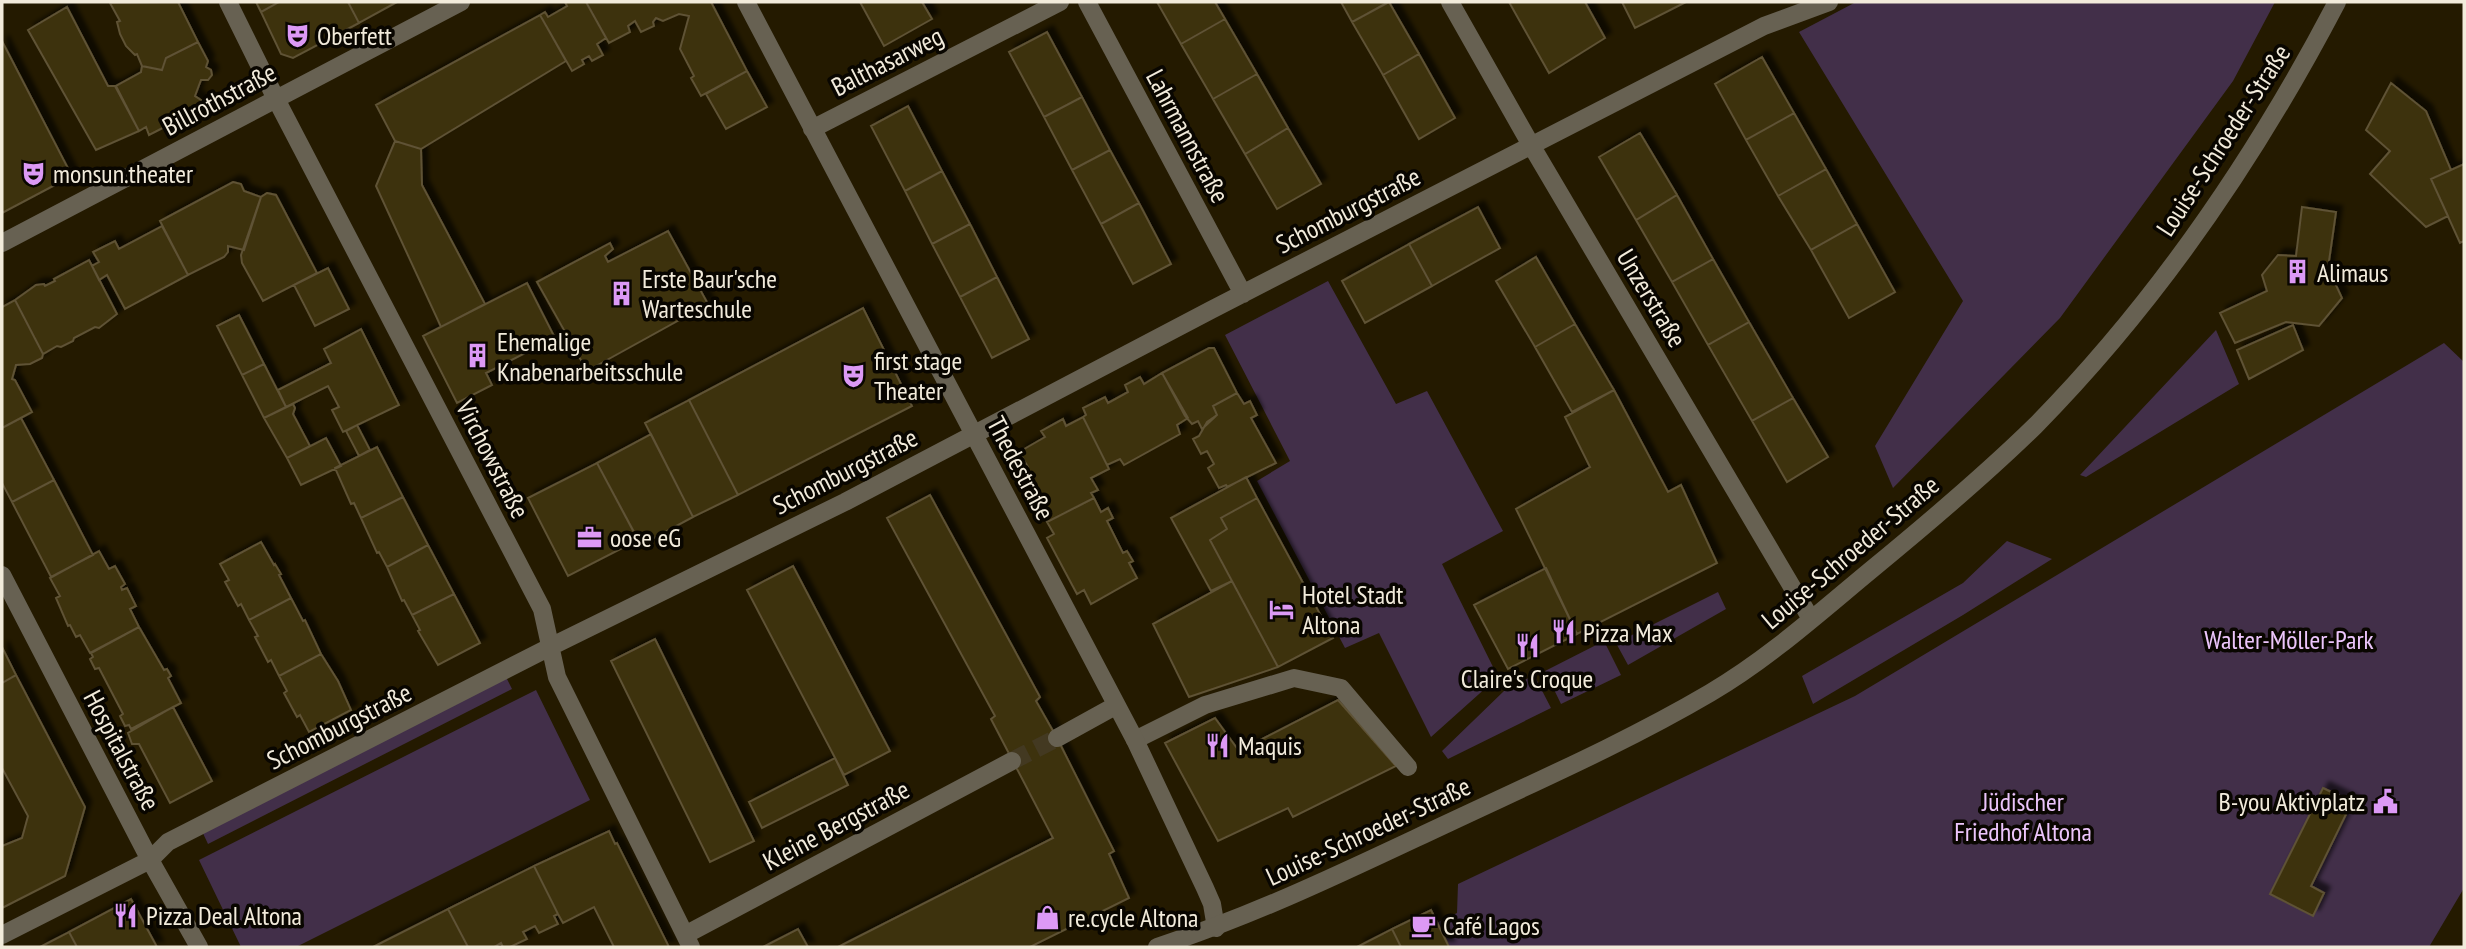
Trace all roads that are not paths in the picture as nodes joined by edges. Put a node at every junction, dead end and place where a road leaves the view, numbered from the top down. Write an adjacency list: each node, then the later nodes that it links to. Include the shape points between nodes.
1 (228, 2): 9 (street, Virchowstraße)
2 (461, 2): 9 (street, Billrothstraße)
3 (746, 2): 10 (street, Thedestraße)
4 (1060, 2): 10 (street, Balthasarweg)
5 (1087, 2): 13 (street, Lahrmannstraße)
6 (1450, 2): 11 (street, Unzerstraße)
7 (1829, 2): 11 (street, Schomburgstraße, via 1764,26)
8 (2337, 2): 16 (street, Louise-Schroeder-Straße, via 2230,186 2138,309 2034,426)
9 (276, 99): 12 (street, Billrothstraße); 17 (street, Virchowstraße, via 542,609)
10 (812, 128): 14 (street, Thedestraße)
11 (1531, 145): 13 (street, Schomburgstraße); 16 (street, Unzerstraße)
12 (2, 243)
13 (1243, 294): 14 (street, Schomburgstraße)
14 (974, 434): 17 (street, Schomburgstraße); 18 (street, Thedestraße)
15 (2, 575): 23 (street, Hospitalstraße)
16 (1811, 619): 24 (street, Louise-Schroeder-Straße, via 1766,656 1649,727)
17 (550, 647): 23 (street, Schomburgstraße, via 169,842); 26 (street, Virchowstraße, via 557,677)
18 (1115, 706): 19 (street); 20 (street, Thedestraße)
19 (1057, 738)
20 (1135, 740): 22 (street, via 1205,705 1294,678 1341,688); 24 (street, Thedestraße, via 1212,904)
21 (1012, 761): 26 (street, Kleine Bergstraße)
22 (1408, 766)
23 (150, 860): 25 (street, Schomburgstraße); 27 (street, Hospitalstraße)
24 (1216, 928): 28 (street, Louise-Schroeder-Straße)
25 (2, 935)
26 (688, 941)
27 (199, 947)
28 (1157, 947)

